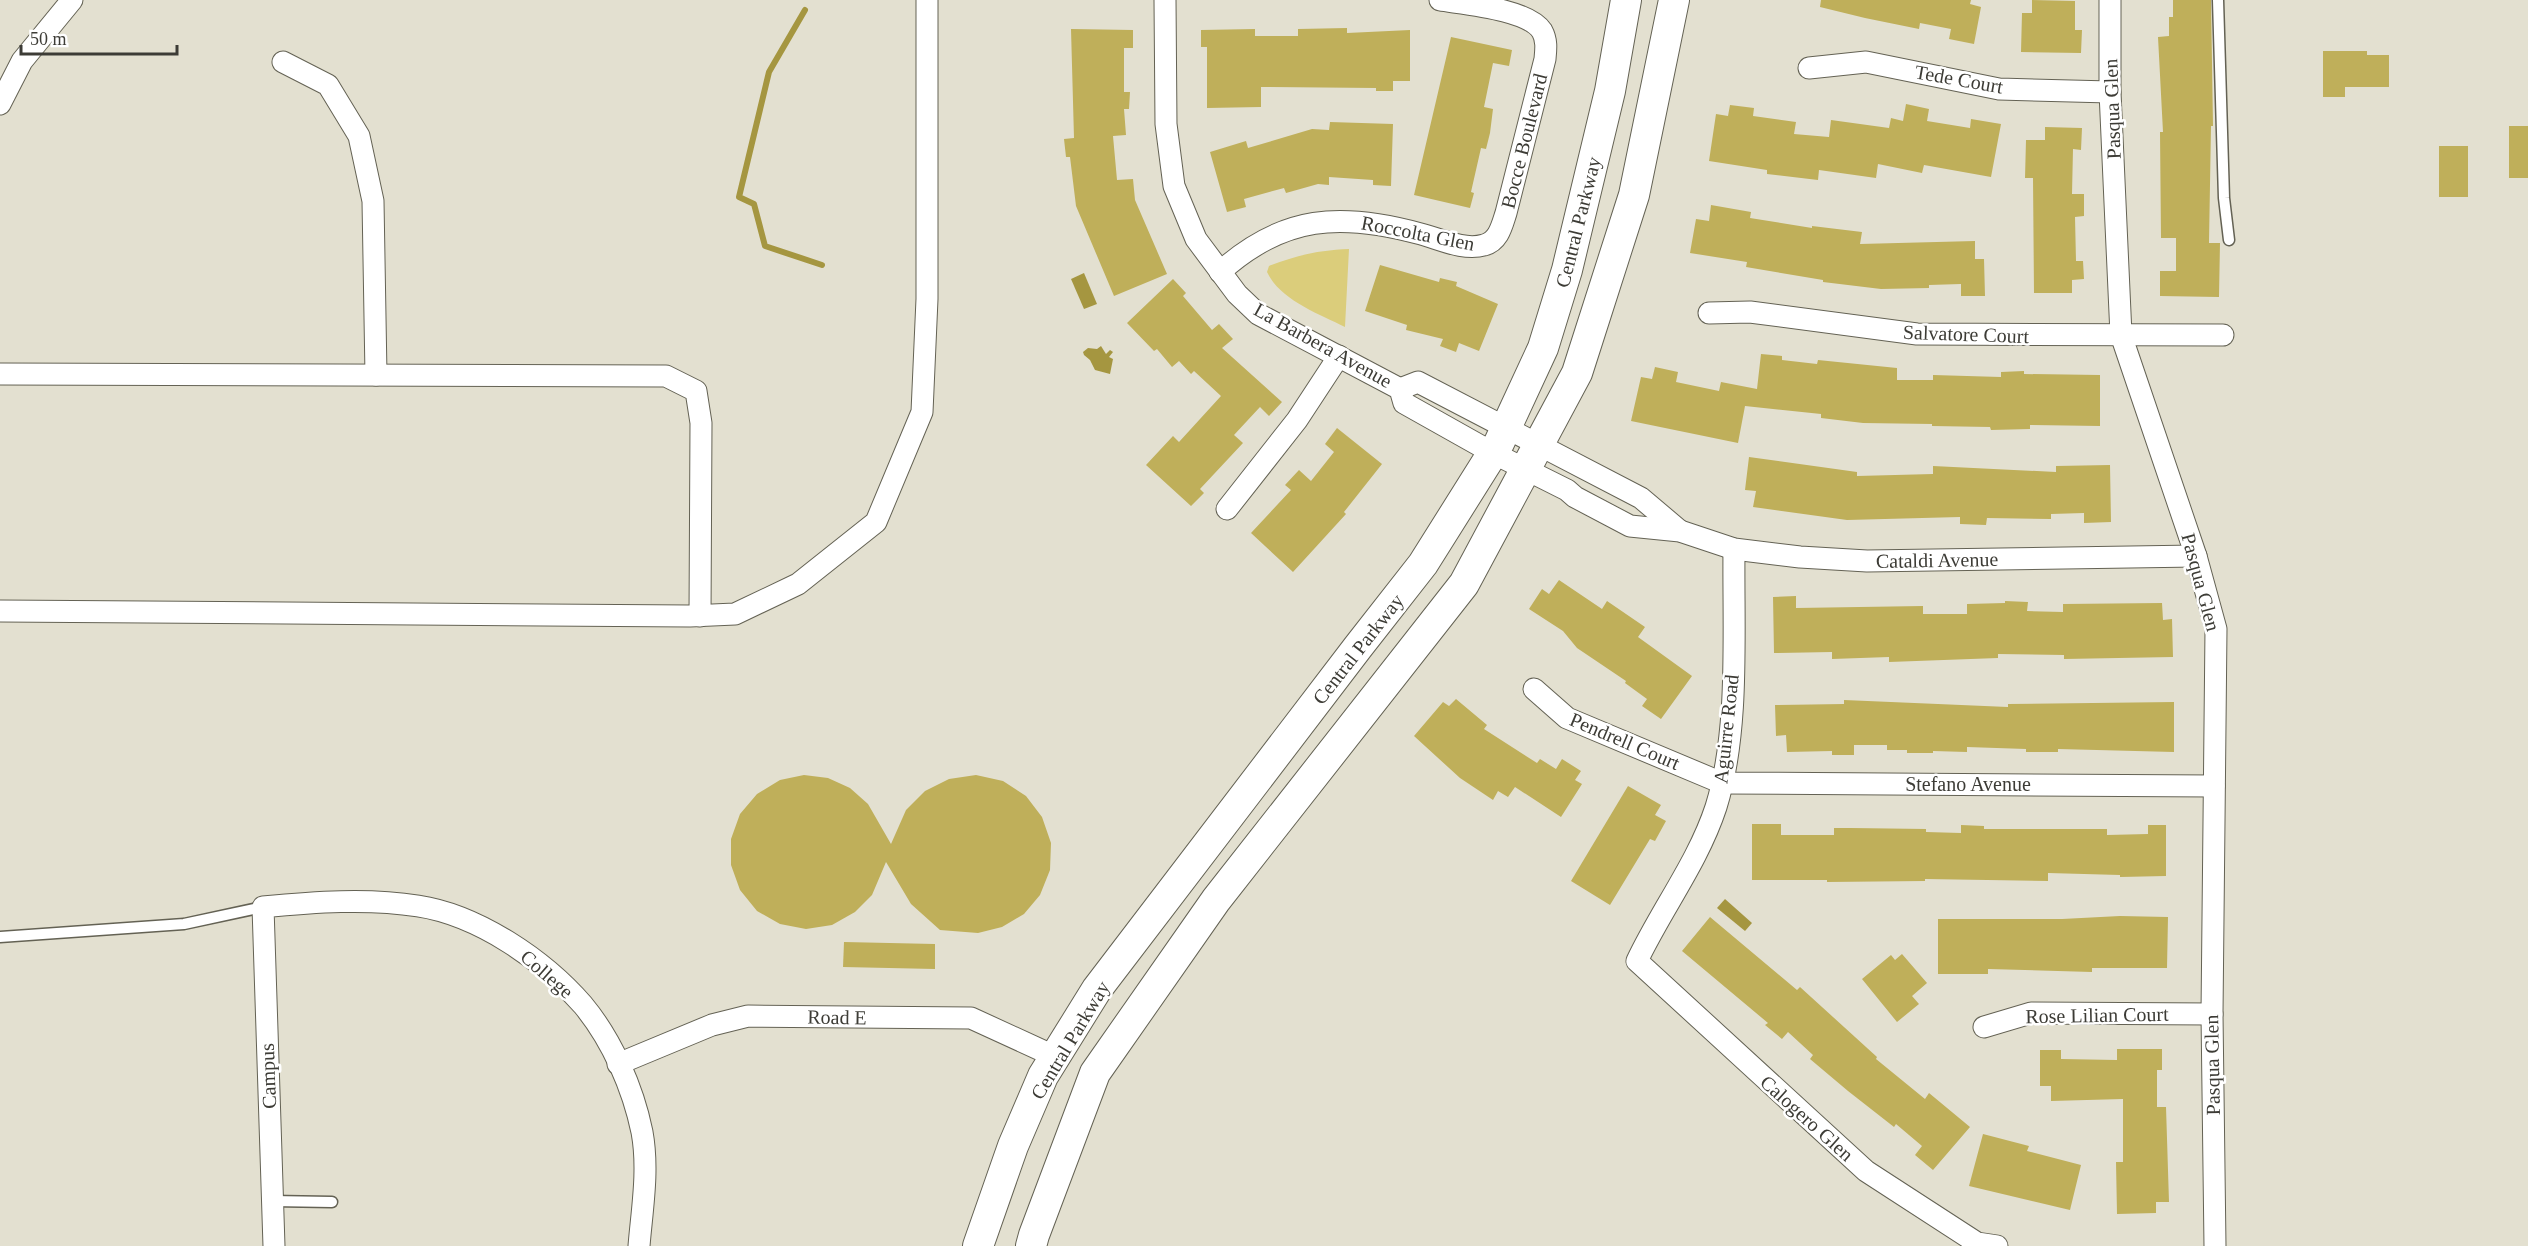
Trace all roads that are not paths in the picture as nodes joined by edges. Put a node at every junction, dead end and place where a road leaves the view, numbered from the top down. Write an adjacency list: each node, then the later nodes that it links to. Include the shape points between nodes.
1 (72, 0): 12 (street, via 22,61)
2 (927, 0): 29 (street, via 927,299 922,412 876,522 798,584 735,614)
3 (1165, 0): 15 (street, La Barbera Avenue, via 1166,124 1174,186 1196,239)
4 (1440, 0): 14 (street, Bocce Boulevard, via 1523,18 1541,30 1546,44 1506,213 1497,237)
5 (1626, 0): 23 (main road, Central Parkway, via 1610,91 1567,270)
6 (1674, 0): 23 (main road, Central Parkway, via 1634,195 1576,373)
7 (2110, 0): 11 (street, Pasqua Glen)
8 (2218, 0): 13 (lane, via 2224,198)
9 (283, 62): 21 (street, via 328,86 359,136 373,201)
10 (1809, 68): 11 (street, Tede Court, via 1866,62 1999,88)
11 (2110, 92): 17 (street, Pasqua Glen)
12 (0, 105)
13 (2229, 240)
14 (1485, 245): 15 (street, Roccolta Glen, via 1467,247 1401,228 1348,220 1276,233 1240,254)
15 (1220, 272): 19 (street, La Barbera Avenue, via 1258,314)
16 (1709, 313): 17 (street, Salvatore Court, via 1750,312 1917,334)
17 (2121, 335): 18 (street, Salvatore Court); 27 (street, Pasqua Glen)
18 (2223, 335)
19 (1339, 356): 22 (street, La Barbera Avenue); 24 (street, via 1297,420)
20 (0, 374): 21 (street)
21 (376, 375): 29 (street, via 666,376 696,391 701,423)
22 (1400, 389): 23 (street, La Barbera Avenue, via 1404,403); 23 (street, La Barbera Avenue, via 1418,382)
23 (1518, 449): 25 (street, Cataldi Avenue, via 1641,498); 25 (street, Cataldi Avenue, via 1630,526); 38 (main road, Central Parkway, via 1423,564 1097,990); 45 (main road, Central Parkway, via 1464,584 1216,900 1095,1074)
24 (1227, 509)
25 (1680, 531): 26 (street, Cataldi Avenue)
26 (1734, 549): 27 (street, Cataldi Avenue, via 1867,561); 31 (street, Aguirre Road, via 1732,695)
27 (2196, 556): 32 (street, Pasqua Glen, via 2216,628)
28 (0, 611): 29 (street)
29 (700, 616)
30 (1534, 689): 31 (street, Pendrell Court, via 1567,718)
31 (1722, 783): 32 (street, Stefano Avenue); 35 (street, Aguirre Road, via 1698,848)
32 (2214, 786): 36 (street, Pasqua Glen)
33 (263, 906): 34 (lane, via 184,924); 39 (street, College, via 388,902 420,906 468,921 509,942 548,971 583,1006); 40 (street, Campus)
34 (0, 938)
35 (1637, 961): 46 (street, Calogero Glen, via 1866,1171 1977,1243)
36 (2211, 1014): 37 (street, Rose Lilian Court, via 2031,1013); 47 (street, Pasqua Glen)
37 (1984, 1027)
38 (1056, 1057): 39 (street, Road E, via 971,1018 748,1016 712,1025); 44 (main road, Central Parkway, via 1013,1146)
39 (618, 1064): 43 (street, College, via 642,1133 645,1173)
40 (272, 1201): 41 (lane); 42 (street, Campus)
41 (332, 1202)
42 (274, 1246)
43 (639, 1246)
44 (978, 1246)
45 (1031, 1246)
46 (1997, 1246)
47 (2215, 1246)

